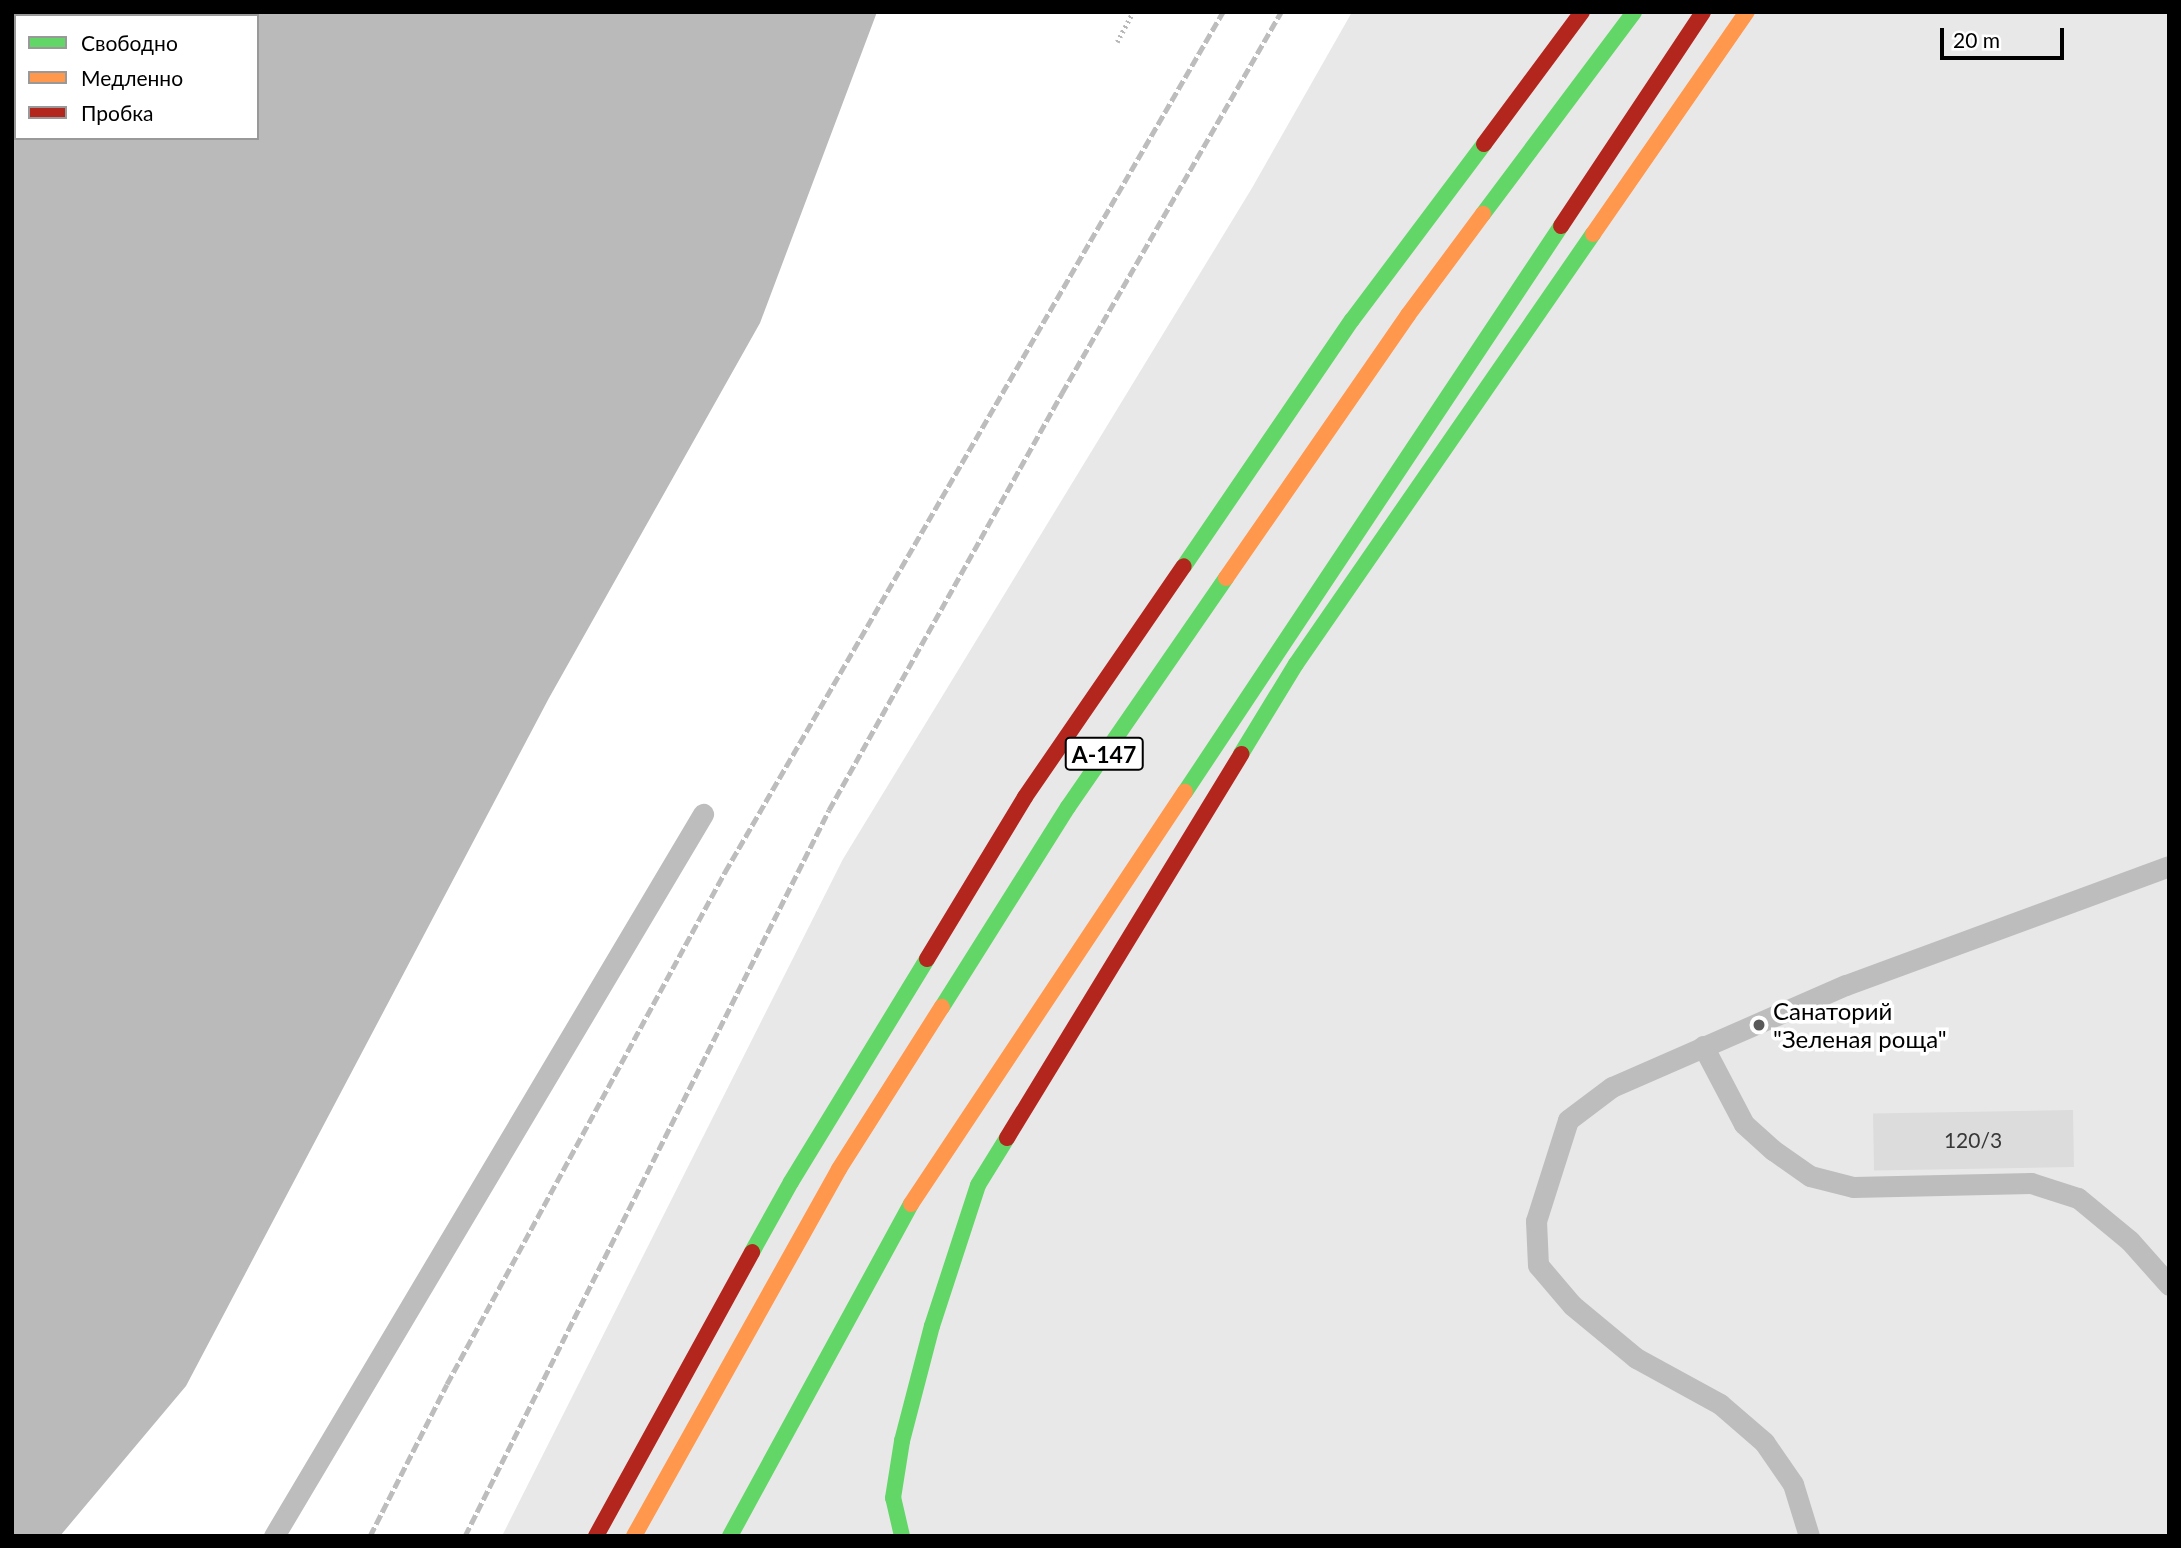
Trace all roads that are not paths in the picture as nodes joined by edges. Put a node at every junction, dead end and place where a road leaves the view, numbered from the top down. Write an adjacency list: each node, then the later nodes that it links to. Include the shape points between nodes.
1 (1582, 12): 10 (main road, via 1352,320 1025,797 791,1182)
2 (1634, 12): 11 (main road, А-147, via 1408,315 1068,807 839,1169)
3 (1703, 12): 12 (main road, via 913,1201)
4 (1747, 12): 13 (main road, via 1296,664 978,1185 932,1326 902,1441 893,1498)
5 (703, 814): 9 (lane)
6 (2169, 866): 7 (lane, via 1846,985)
7 (1703, 1046): 8 (lane, via 1744,1124 1810,1176 1853,1187 2031,1184 2067,1194 2130,1241); 14 (lane, via 1612,1087 1568,1120 1536,1221 1538,1265 1572,1305 1636,1358 1720,1404 1764,1442 1793,1484)
8 (2169, 1285)
9 (274, 1536)
10 (596, 1536)
11 (634, 1536)
12 (730, 1536)
13 (902, 1536)
14 (1809, 1536)

